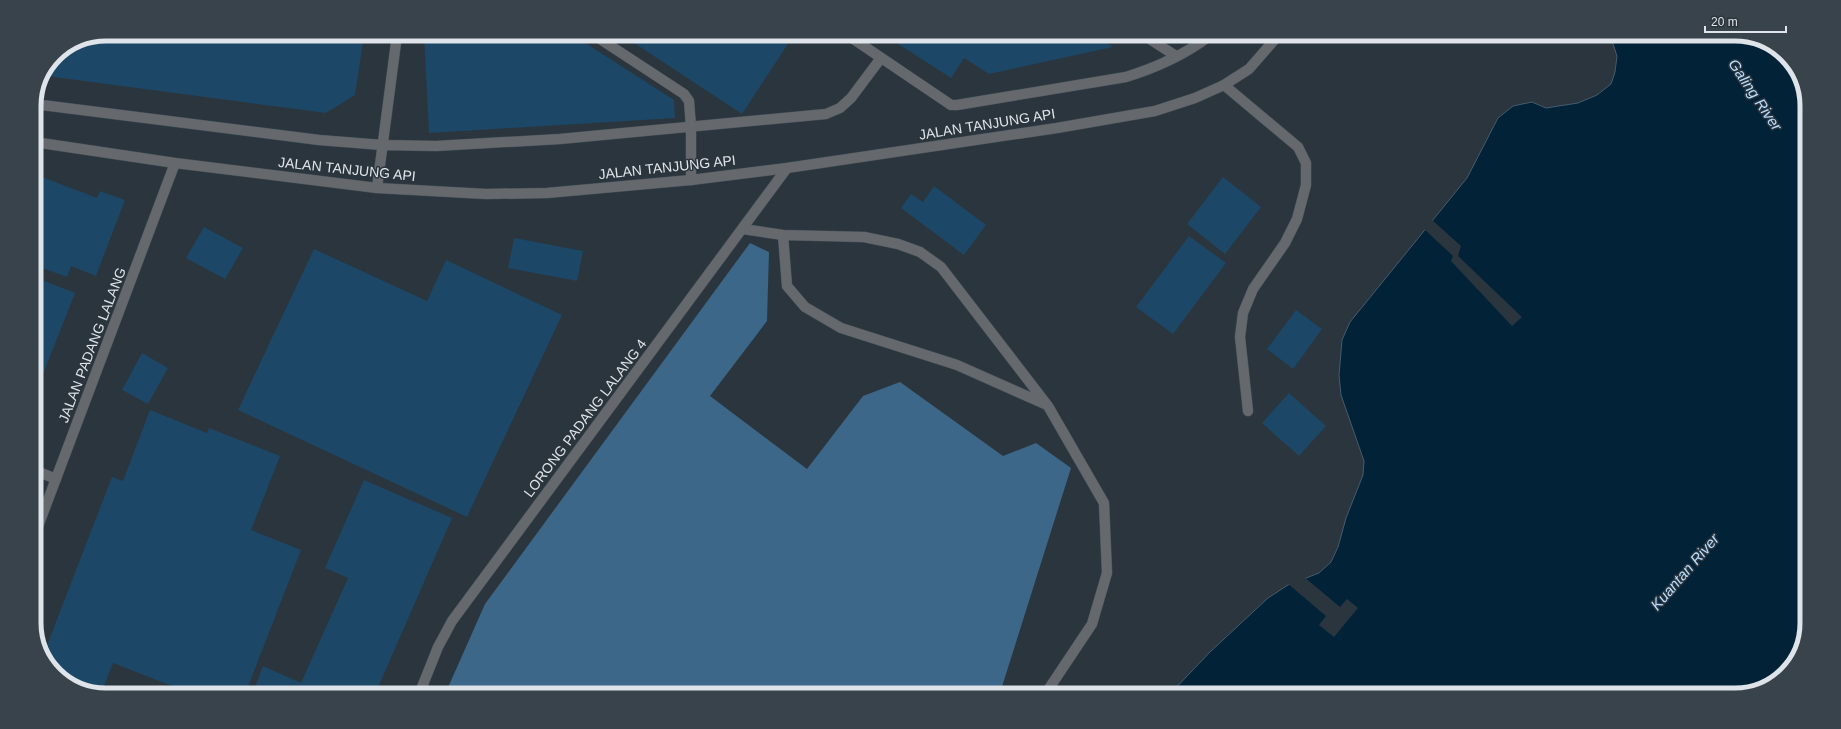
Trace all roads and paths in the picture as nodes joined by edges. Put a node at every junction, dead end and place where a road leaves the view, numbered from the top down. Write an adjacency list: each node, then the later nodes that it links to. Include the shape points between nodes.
1 (395, 41): 13 (street)
2 (603, 41): 11 (street, via 684,94 689,101)
3 (856, 41): 8 (street)
4 (1152, 41): 7 (street)
5 (1201, 41): 7 (street)
6 (1274, 41): 9 (street, JALAN TANJUNG API, via 1249,69)
7 (1176, 56): 8 (street, via 1152,69 1126,77 957,105 951,105)
8 (881, 58): 11 (street, via 851,98 840,108 826,114)
9 (1224, 85): 15 (street, JALAN TANJUNG API, via 1155,111); 21 (street, via 1298,147 1306,162 1306,185 1297,219 1285,243 1253,289 1243,313 1240,337)
10 (41, 105): 13 (street, via 319,140)
11 (691, 128): 13 (street, via 444,146); 16 (street)
12 (41, 143): 14 (street, JALAN TANJUNG API)
13 (382, 145): 17 (street)
14 (176, 163): 17 (street, JALAN TANJUNG API); 23 (street, JALAN PADANG LALANG)
15 (787, 168): 16 (street, JALAN TANJUNG API); 18 (street, LORONG PADANG LALANG 4)
16 (690, 180): 17 (street, JALAN TANJUNG API, via 531,193 486,194)
17 (377, 188)
18 (743, 229): 19 (street); 25 (street, LORONG PADANG LALANG 4, via 452,621 438,647)
19 (783, 235): 20 (street, via 864,237 898,244 920,252 941,267); 20 (street, via 787,286 805,307 841,328 957,365)
20 (1048, 406): 26 (street, via 1104,503 1107,573 1092,624)
21 (1248, 411)
22 (41, 473): 23 (street)
23 (56, 479): 24 (street, JALAN PADANG LALANG)
24 (41, 519)
25 (422, 688)
26 (1049, 688)

